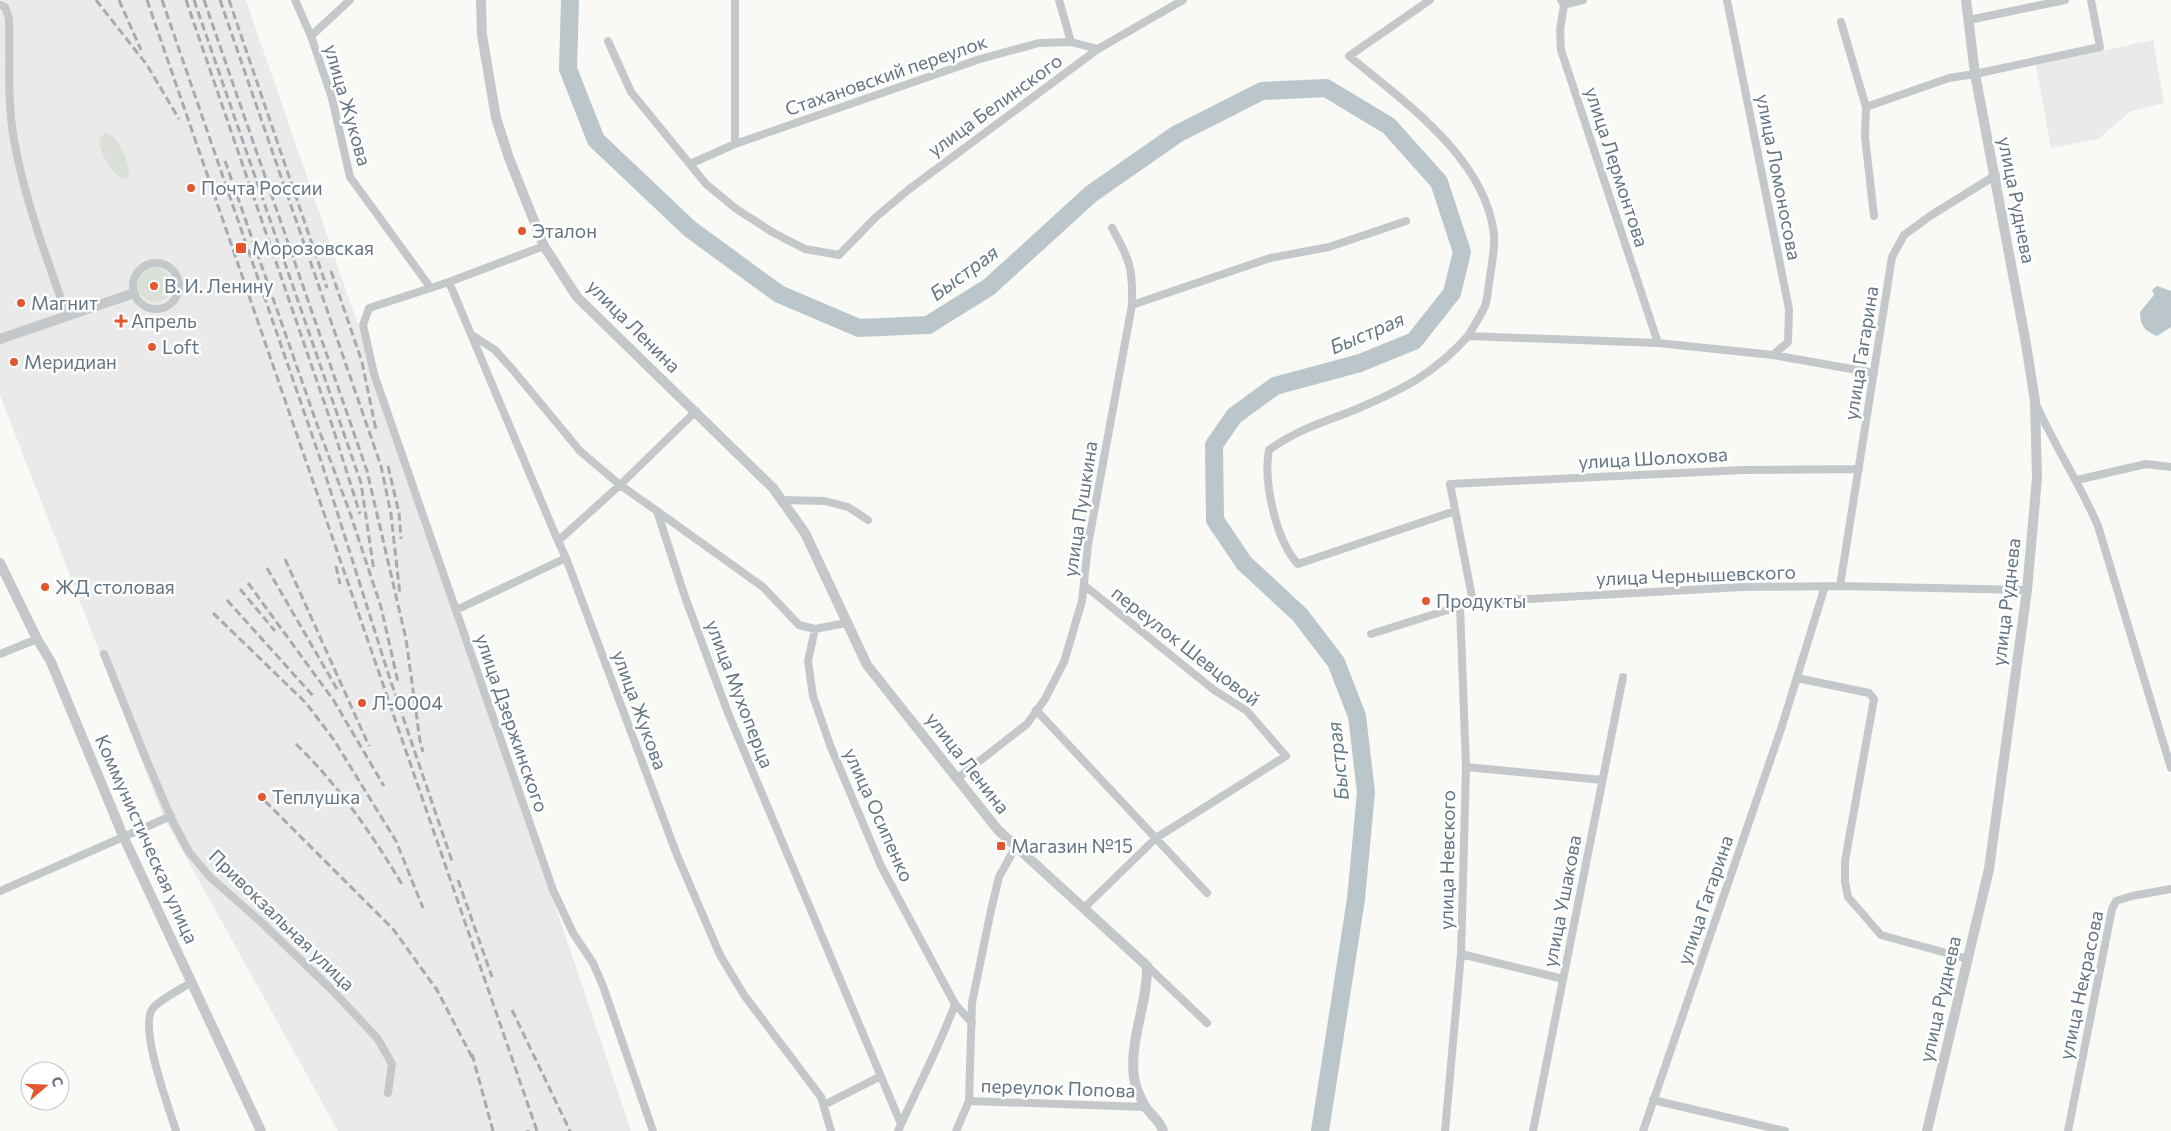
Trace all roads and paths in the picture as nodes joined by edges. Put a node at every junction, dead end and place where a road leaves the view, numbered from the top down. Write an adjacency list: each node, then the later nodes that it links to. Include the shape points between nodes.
1 (295, 0): 17 (street, улица Жукова)
2 (350, 0): 17 (street)
3 (481, 0): 29 (street, улица Ленина, via 482,35 496,118)
4 (735, 0): 23 (street)
5 (1059, 0): 19 (street)
6 (1183, 0): 20 (street, улица Белинского)
7 (1430, 0): 36 (street, via 1349,56 1422,118 1458,155 1473,177 1486,206 1494,234 1492,263 1485,306)
8 (1583, 0): 13 (street)
9 (1727, 0): 39 (street, улица Ломоносова, via 1789,309 1788,342)
10 (1966, 0): 15 (street, улица Руднева)
11 (2065, 0): 15 (street)
12 (2091, 0): 21 (street, via 2100,47)
13 (1562, 2): 38 (street, улица Лермонтова, via 1561,50)
14 (0, 5): 34 (street, via 5,7 9,18 14,140 33,219)
15 (1970, 20): 21 (street, улица Руднева)
16 (1841, 22): 22 (street)
17 (311, 36): 31 (street, улица Жукова, via 332,98 350,177)
18 (608, 41): 24 (street, via 631,92)
19 (1071, 42): 20 (street, Стахановский переулок); 23 (street, Стахановский переулок, via 1038,43 980,59)
20 (1098, 49): 24 (street, улица Белинского, via 908,190 839,254 805,249 772,232 706,184)
21 (1975, 74): 22 (street, via 1949,78); 25 (street, улица Руднева)
22 (1866, 107): 26 (street, via 1865,137)
23 (735, 144): 24 (street, Стахановский переулок)
24 (690, 164)
25 (1996, 175): 40 (street, улица Гагарина, via 1930,216 1904,235 1897,246 1892,258); 41 (street, улица Руднева)
26 (1874, 216)
27 (1406, 221): 33 (street, via 1329,247 1270,258)
28 (1112, 228): 33 (street, улица Пушкина, via 1129,258 1133,278)
29 (544, 246): 30 (street); 42 (street, улица Ленина, via 577,297)
30 (449, 282): 31 (street); 35 (street, улица Жукова)
31 (430, 287): 60 (street, улица Дзержинского, via 368,308 363,324 374,374)
32 (134, 293): 32 (street, via 140,303 151,308 163,308 173,301 178,290 178,278 171,268 160,263 148,264 138,270 133,281); 34 (street)
33 (1132, 305): 54 (street, улица Пушкина, via 1088,545)
34 (66, 316): 37 (street)
35 (472, 335): 46 (street, via 495,350 580,451); 51 (street, улица Жукова)
36 (1468, 336): 38 (street); 49 (street, via 1451,355 1424,376 1359,408 1317,422 1284,438 1269,450 1266,464 1281,536 1288,554 1298,564)
37 (0, 339)
38 (1658, 343): 39 (street)
39 (1773, 354): 40 (street)
40 (1874, 373): 44 (street, улица Гагарина)
41 (2035, 401): 45 (street, via 2052,441); 57 (street, улица Руднева, via 2037,478)
42 (696, 411): 46 (street); 47 (street, улица Ленина)
43 (2171, 467): 45 (street, via 2146,464)
44 (1859, 469): 49 (street, улица Шолохова, via 1743,470 1450,484); 56 (street, улица Гагарина)
45 (2077, 480): 71 (street, via 2098,526)
46 (620, 485): 48 (street); 51 (street)
47 (782, 500): 50 (street, via 825,501 848,507); 61 (street, улица Ленина, via 805,533)
48 (657, 511): 62 (street, via 763,587 799,626); 90 (street, улица Мухоперца, via 728,713)
49 (1455, 512): 58 (street)
50 (868, 520)
51 (558, 542): 52 (street, улица Жукова)
52 (566, 558): 60 (street); 94 (street, улица Жукова, via 670,838 720,955 744,995 802,1069)
53 (0, 562): 64 (street, Коммунистическая улица)
54 (1084, 586): 69 (street, улица Пушкина, via 1064,662); 76 (street, переулок Шевцовой, via 1214,690 1247,711 1286,756)
55 (1825, 586): 56 (street, улица Чернышевского); 58 (street, улица Чернышевского, via 1742,587); 68 (street, улица Гагарина)
56 (1840, 586): 57 (street, улица Чернышевского)
57 (2027, 590): 83 (street, улица Руднева, via 1989,869)
58 (1474, 602): 59 (street, улица Чернышевского)
59 (1460, 606): 63 (street, улица Чернышевского); 70 (street, улица Невского)
60 (456, 610): 99 (street, улица Дзержинского, via 553,890 603,986)
61 (846, 623): 62 (street); 72 (street, улица Ленина, via 867,665)
62 (815, 629): 87 (street, улица Осипенко, via 808,661 813,696 830,745 881,866)
63 (1371, 634)
64 (37, 639): 65 (street); 75 (street, Коммунистическая улица, via 52,662)
65 (0, 654)
66 (104, 654): 74 (street, Привокзальная улица)
67 (1623, 678): 73 (street, улица Ушакова)
68 (1797, 678): 83 (street, via 1869,693 1874,699 1845,860 1848,896 1881,935); 92 (street, улица Гагарина)
69 (1036, 710): 72 (street, улица Пушкина, via 1027,724); 76 (street)
70 (1466, 768): 73 (street, улица Невского); 82 (street, улица Невского)
71 (2171, 768)
72 (958, 777): 77 (street, улица Ленина, via 998,830)
73 (1602, 780): 85 (street, улица Ушакова)
74 (171, 816): 75 (street); 91 (street, Привокзальная улица, via 189,852 209,876 333,991 378,1039 392,1064)
75 (124, 836): 79 (street); 86 (street, Коммунистическая улица)
76 (1156, 838): 80 (street); 81 (street)
77 (1016, 846): 81 (street, улица Ленина); 88 (street, via 999,878 972,1003)
78 (2171, 889): 108 (street, улица Некрасова, via 2116,901 2112,910)
79 (0, 891)
80 (1207, 893)
81 (1084, 908): 84 (street, улица Ленина)
82 (1462, 954): 85 (street, улица Невского); 103 (street, улица Невского)
83 (1968, 959): 107 (street, улица Руднева)
84 (1146, 966): 89 (street, улица Ленина); 95 (street, via 1146,992 1135,1037 1134,1079)
85 (1563, 979): 104 (street, улица Ушакова)
86 (192, 982): 97 (street, via 153,1008 147,1023 149,1041); 98 (street, Коммунистическая улица)
87 (955, 1004): 88 (street, улица Осипенко); 96 (street, via 942,1042 920,1080)
88 (972, 1023): 93 (street)
89 (1207, 1023)
90 (881, 1076): 94 (street); 96 (street, улица Мухоперца)
91 (388, 1093)
92 (1653, 1100): 105 (street, улица Гагарина); 106 (street)
93 (969, 1101): 95 (street, переулок Попова); 101 (street)
94 (824, 1105): 100 (street, улица Жукова)
95 (1146, 1107): 102 (street)
96 (899, 1128)
97 (176, 1131)
98 (261, 1131)
99 (653, 1131)
100 (831, 1131)
101 (956, 1131)
102 (1163, 1131)
103 (1444, 1131)
104 (1533, 1131)
105 (1643, 1131)
106 (1785, 1131)
107 (1927, 1131)
108 (2068, 1131)

